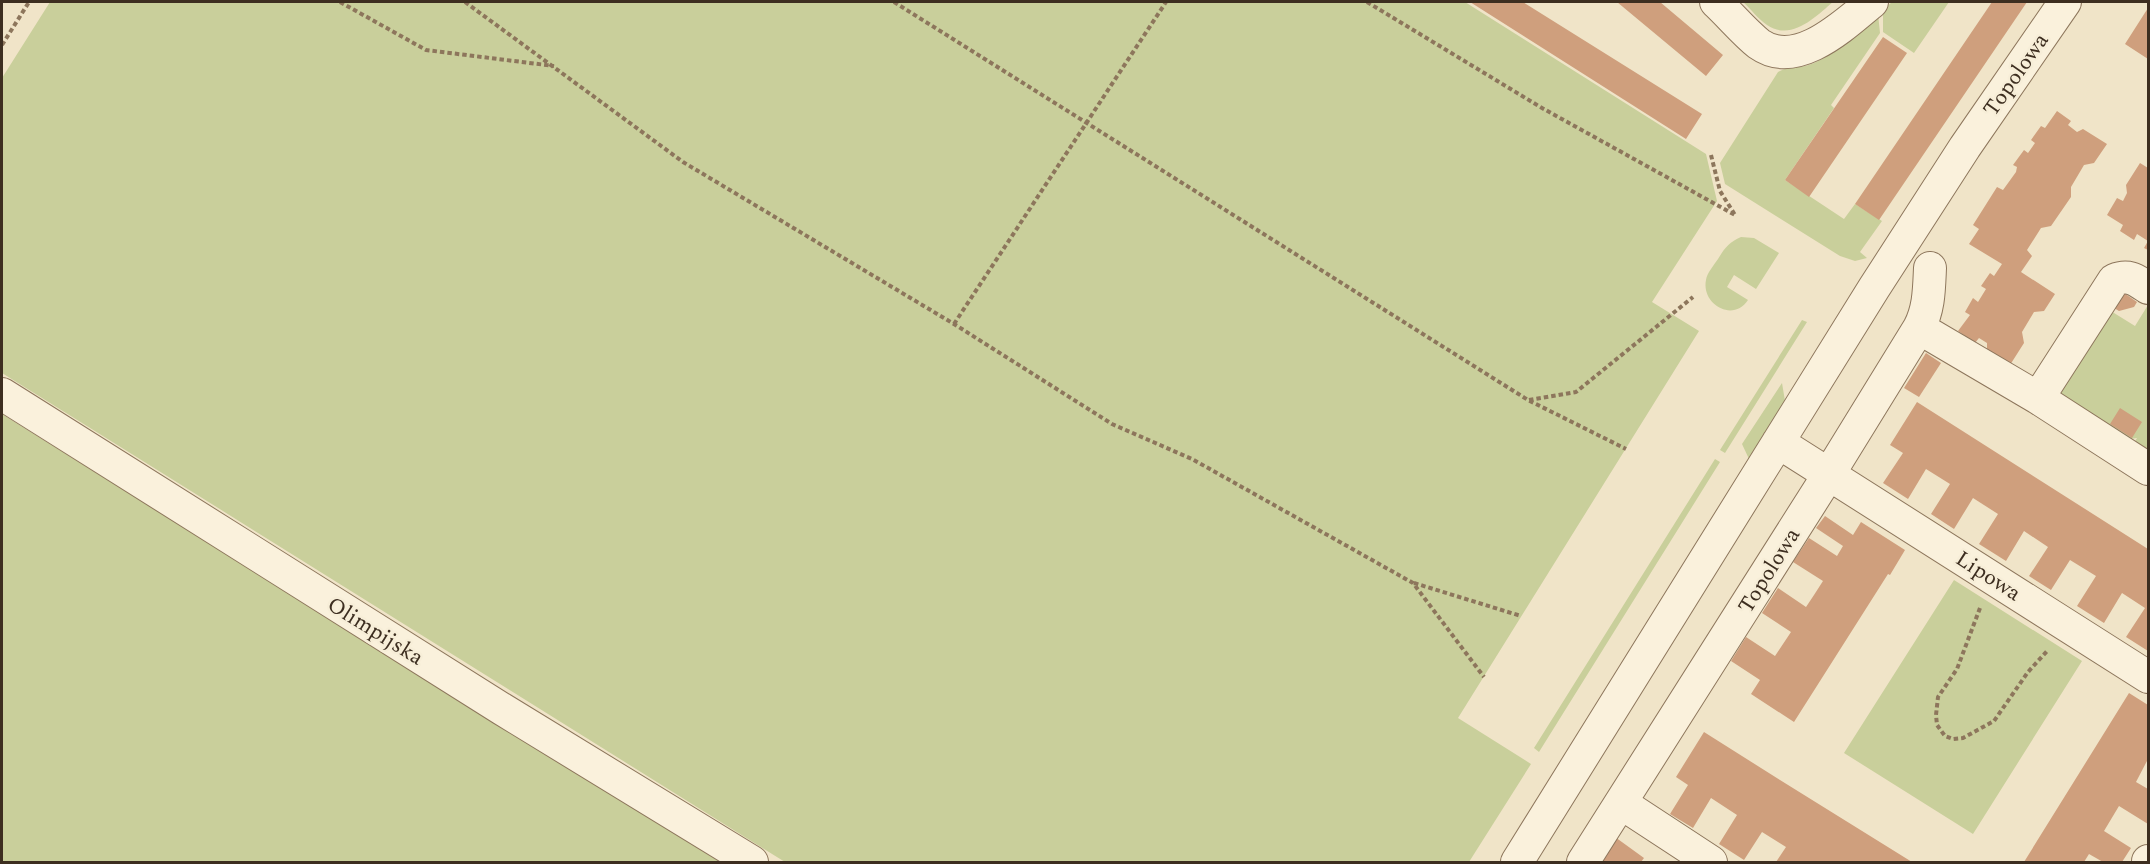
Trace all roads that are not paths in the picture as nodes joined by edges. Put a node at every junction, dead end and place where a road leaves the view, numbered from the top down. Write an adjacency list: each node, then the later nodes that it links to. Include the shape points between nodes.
1 (1716, 2): 2 (street, via 1760,44 1784,52 1830,36)
2 (1872, 2)
3 (2065, 2): 9 (street, Topolowa, via 1965,147)
4 (1930, 268): 6 (street, Topolowa, via 1928,301)
5 (2148, 288): 8 (street, via 2126,276 2114,280)
6 (1919, 328): 8 (street); 11 (street, Topolowa)
7 (2, 394): 14 (street, Olimpijska)
8 (2038, 398): 10 (street)
9 (1779, 442): 11 (street, Lipowa); 15 (street, Topolowa)
10 (2148, 469)
11 (1829, 474): 12 (street, Lipowa); 13 (street, Topolowa)
12 (2148, 677)
13 (1621, 803): 16 (street, Topolowa); 17 (street)
14 (752, 862)
15 (1517, 862)
16 (1583, 862)
17 (1712, 862)

